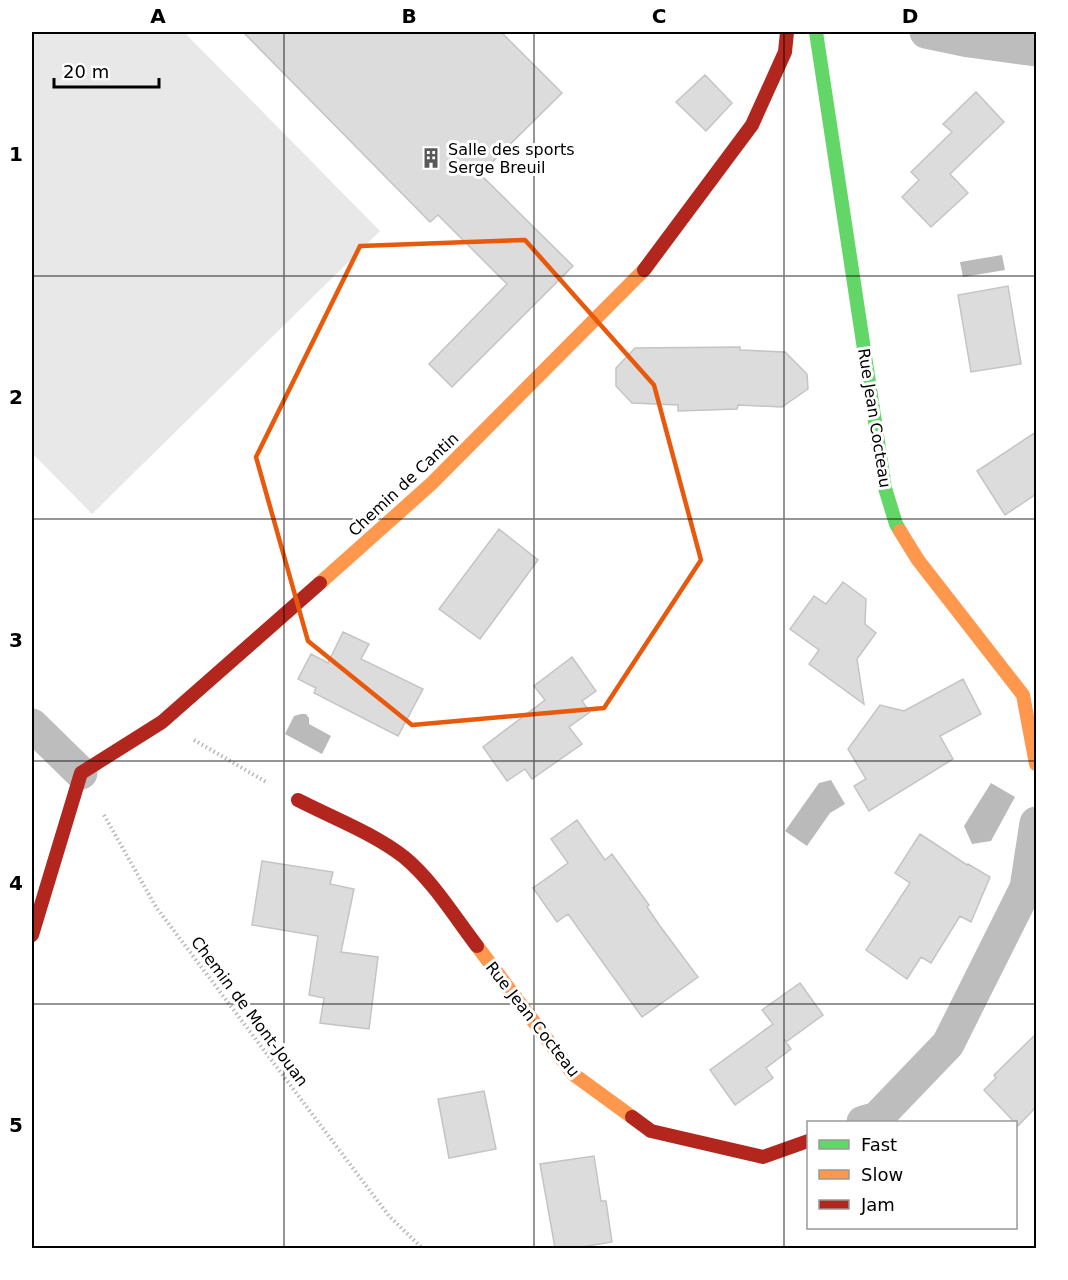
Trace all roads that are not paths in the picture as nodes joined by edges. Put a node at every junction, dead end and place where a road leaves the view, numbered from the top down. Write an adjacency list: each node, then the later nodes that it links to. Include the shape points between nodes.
1 (787, 32): 7 (street, Chemin de Cantin, via 785,52 752,125 646,268 432,484 162,722)
2 (816, 32): 6 (street, Rue Jean Cocteau, via 885,488 896,524 918,560 1023,695)
3 (926, 32): 4 (street)
4 (1036, 50)
5 (32, 725): 7 (street)
6 (1036, 764)
7 (81, 773): 10 (street)
8 (298, 800): 12 (street, Rue Jean Cocteau, via 403,857 427,880 573,1074 651,1131 763,1157)
9 (1036, 823): 11 (street, via 1026,888 948,1044 877,1118)
10 (32, 935)
11 (866, 1121)
12 (807, 1141)

